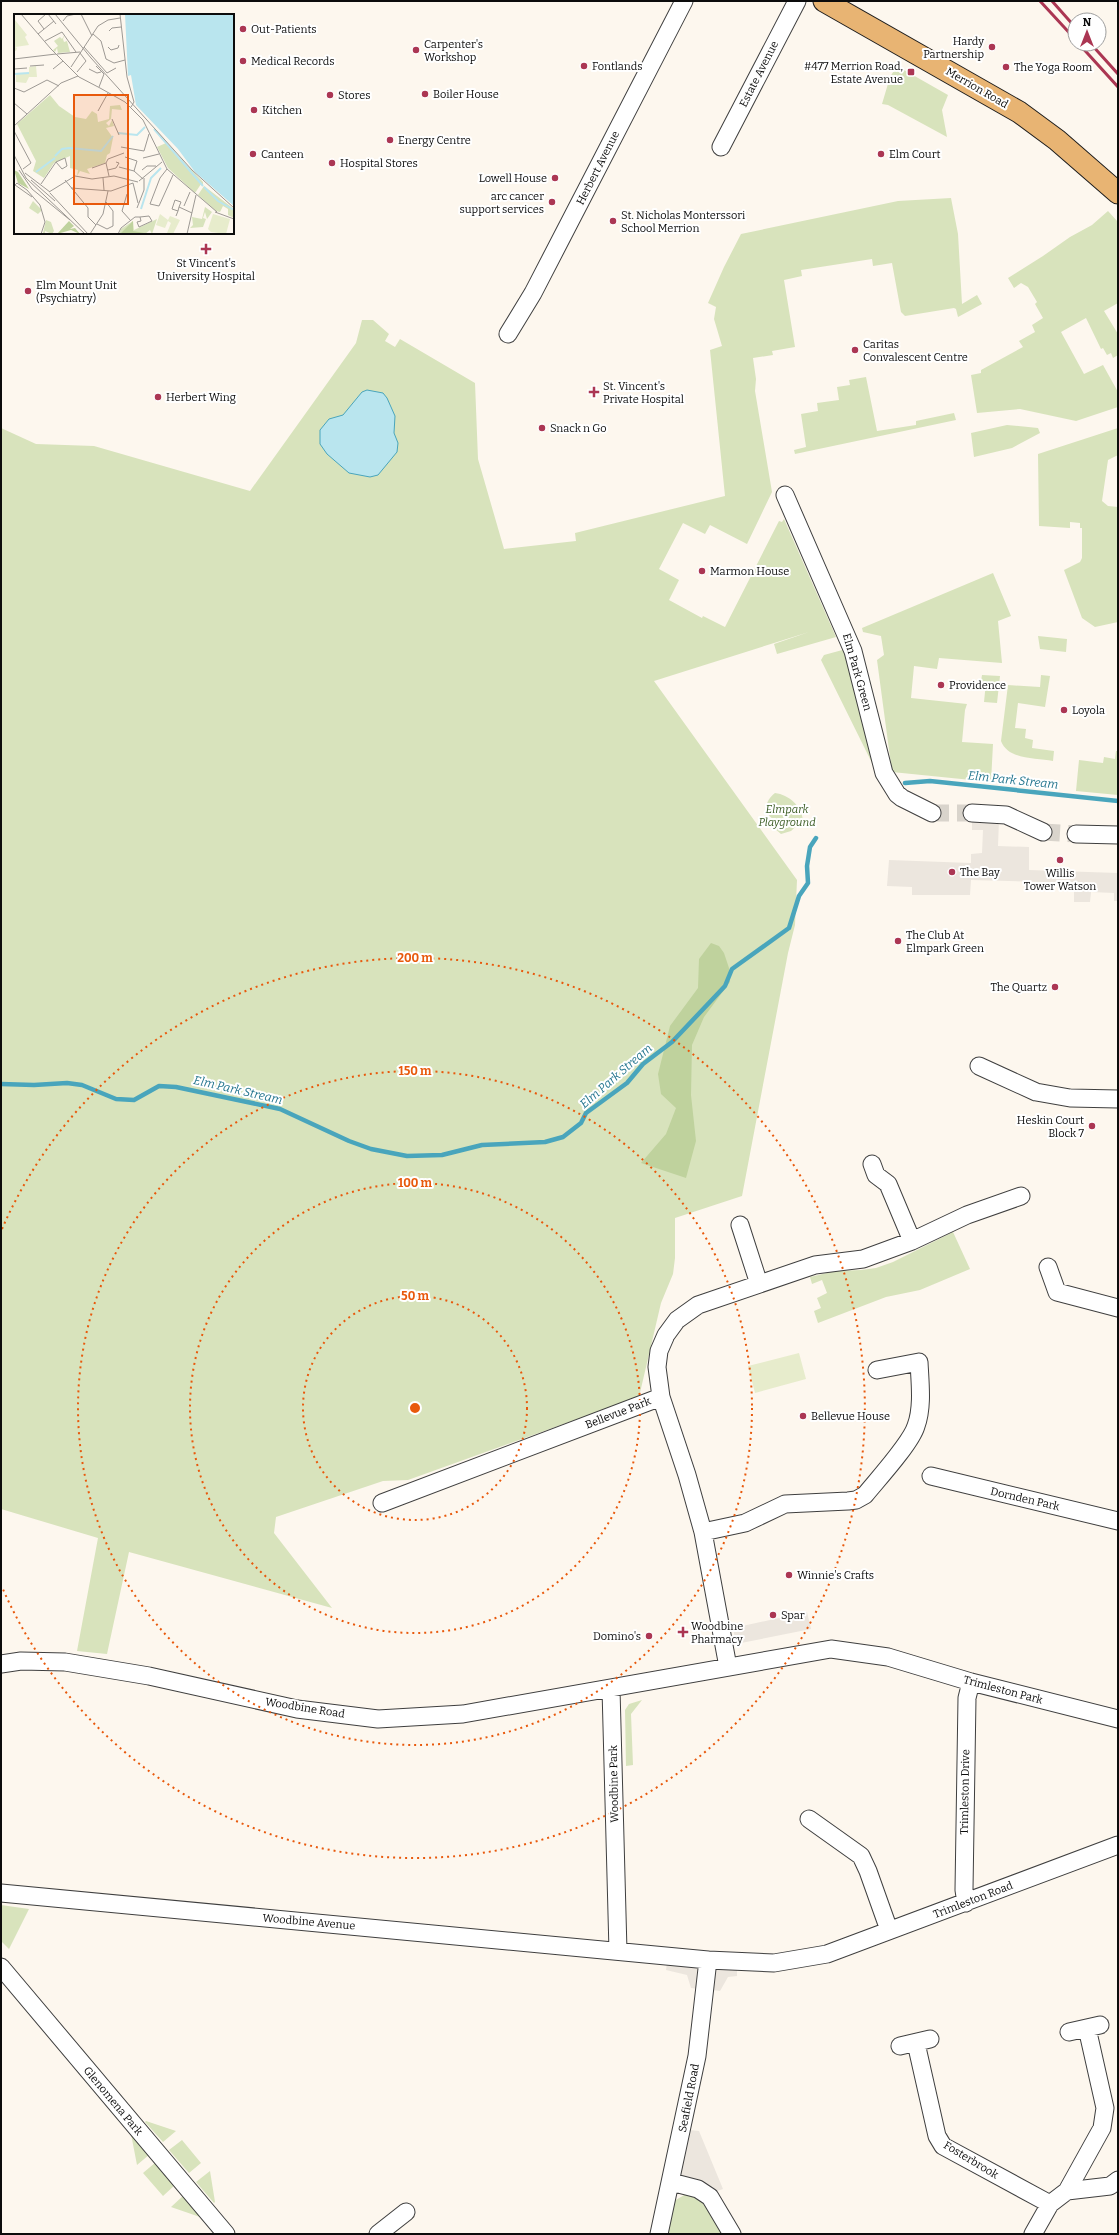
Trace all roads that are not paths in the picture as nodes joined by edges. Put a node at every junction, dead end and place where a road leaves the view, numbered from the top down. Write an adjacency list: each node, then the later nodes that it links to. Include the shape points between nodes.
1 (684, 1): 6 (street, Herbert Avenue, via 533,293)
2 (797, 1): 4 (street, Estate Avenue)
3 (824, 1): 5 (main road, Merrion Road, via 1019,112 1057,140)
4 (721, 147)
5 (1118, 193)
6 (508, 334)
7 (785, 495): 8 (street, Elm Park Green, via 854,651 884,773 897,794)
8 (932, 813)
9 (972, 813): 10 (street, via 1006,815)
10 (1043, 832)
11 (1076, 834): 12 (street)
12 (1118, 835)
13 (979, 1066): 14 (street, via 1036,1092 1070,1098)
14 (1118, 1099)
15 (872, 1164): 18 (street, via 876,1175 888,1184)
16 (1021, 1196): 18 (street, via 1000,1197)
17 (740, 1225): 20 (street)
18 (912, 1242): 20 (street, via 863,1259 814,1265)
19 (1048, 1267): 21 (street, via 1057,1292)
20 (759, 1284): 23 (street, via 698,1305 677,1320 666,1335 660,1351 657,1367)
21 (1118, 1308)
22 (877, 1370): 27 (street, via 919,1362 920,1399 916,1426 908,1441 865,1495 848,1501 784,1504 745,1523)
23 (661, 1397): 25 (street, Bellevue Park); 27 (street, Bellevue Park)
24 (932, 1476): 26 (street, Dornden Park)
25 (382, 1503)
26 (1118, 1521)
27 (703, 1532): 29 (street, Bellevue Park)
28 (1, 1664): 31 (street, Woodbine Road, via 21,1661 65,1662 149,1676 297,1710 378,1719 463,1714)
29 (728, 1667): 30 (street, Trimleston Park, via 831,1649 888,1657); 31 (street)
30 (971, 1682): 32 (street, Trimleston Park); 36 (street, Trimleston Drive, via 967,1698 964,1890)
31 (611, 1689): 38 (street, Woodbine Park)
32 (1118, 1720)
33 (809, 1819): 37 (street, via 860,1856)
34 (1118, 1845): 36 (street, Trimleston Road)
35 (1, 1893): 38 (street, Woodbine Avenue)
36 (966, 1903): 37 (street, Trimleston Road)
37 (889, 1930): 39 (street, Trimleston Road, via 827,1954 774,1963)
38 (618, 1951): 39 (street)
39 (708, 1960): 44 (street, Seafield Road, via 697,2056)
40 (1, 1967): 48 (street, Glenomena Park)
41 (1069, 2032): 45 (street, via 1094,2026 1105,2108 1102,2128)
42 (915, 2043): 46 (street, Fosterbrook, via 937,2136 943,2146)
43 (1118, 2180): 45 (street, via 1110,2186)
44 (671, 2182): 50 (street, Seafield Road); 51 (street, via 698,2189 710,2197)
45 (1067, 2191): 46 (street)
46 (1050, 2204): 52 (street)
47 (406, 2212): 49 (street)
48 (226, 2234)
49 (378, 2234)
50 (659, 2234)
51 (732, 2234)
52 (1033, 2234)

